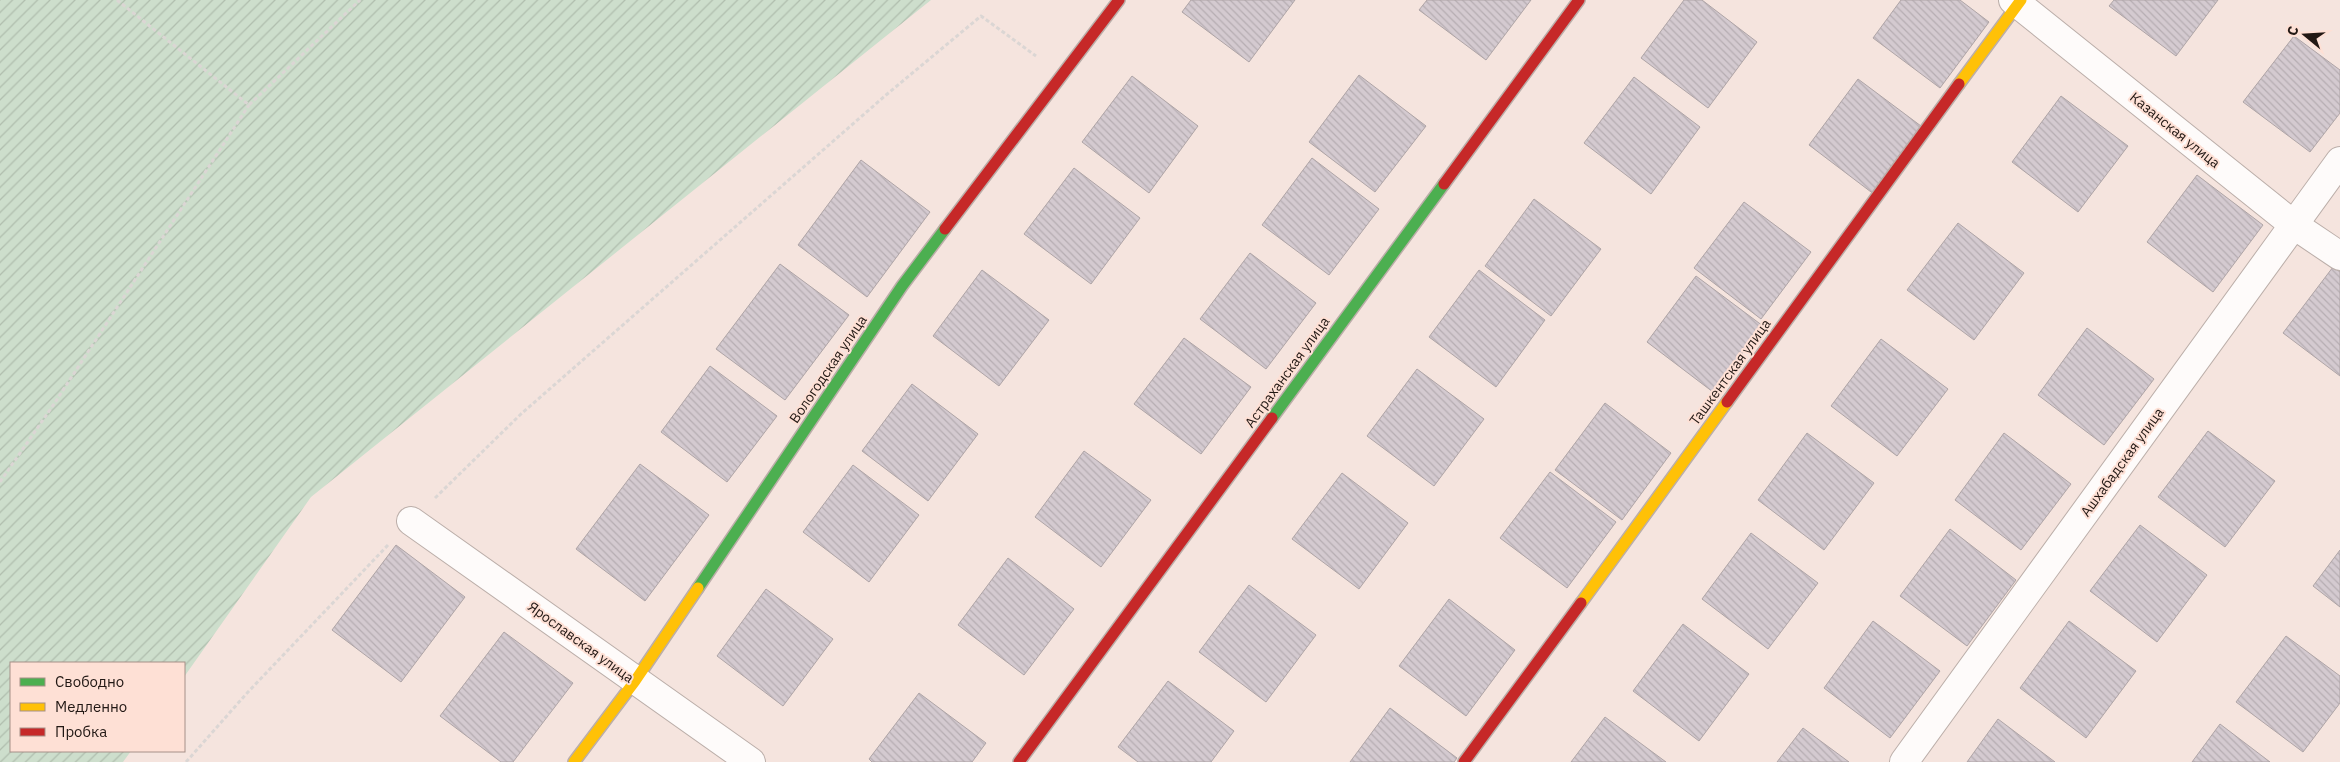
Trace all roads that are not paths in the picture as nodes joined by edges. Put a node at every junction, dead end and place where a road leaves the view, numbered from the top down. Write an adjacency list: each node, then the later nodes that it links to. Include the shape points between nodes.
1 (1119, 0): 8 (street, Вологодская улица, via 902,286)
2 (1579, 0): 11 (street, Астраханская улица)
3 (2017, 1): 5 (street, Казанская улица); 12 (street, Ташкентская улица)
4 (2340, 161): 5 (street, Ашхабадская улица)
5 (2294, 225): 6 (street, Казанская улица); 13 (street, Ашхабадская улица)
6 (2340, 256)
7 (411, 521): 8 (street, Ярославская улица)
8 (635, 681): 9 (street, Вологодская улица); 10 (street, Ярославская улица)
9 (574, 762)
10 (751, 762)
11 (1019, 762)
12 (1464, 762)
13 (1904, 762)

